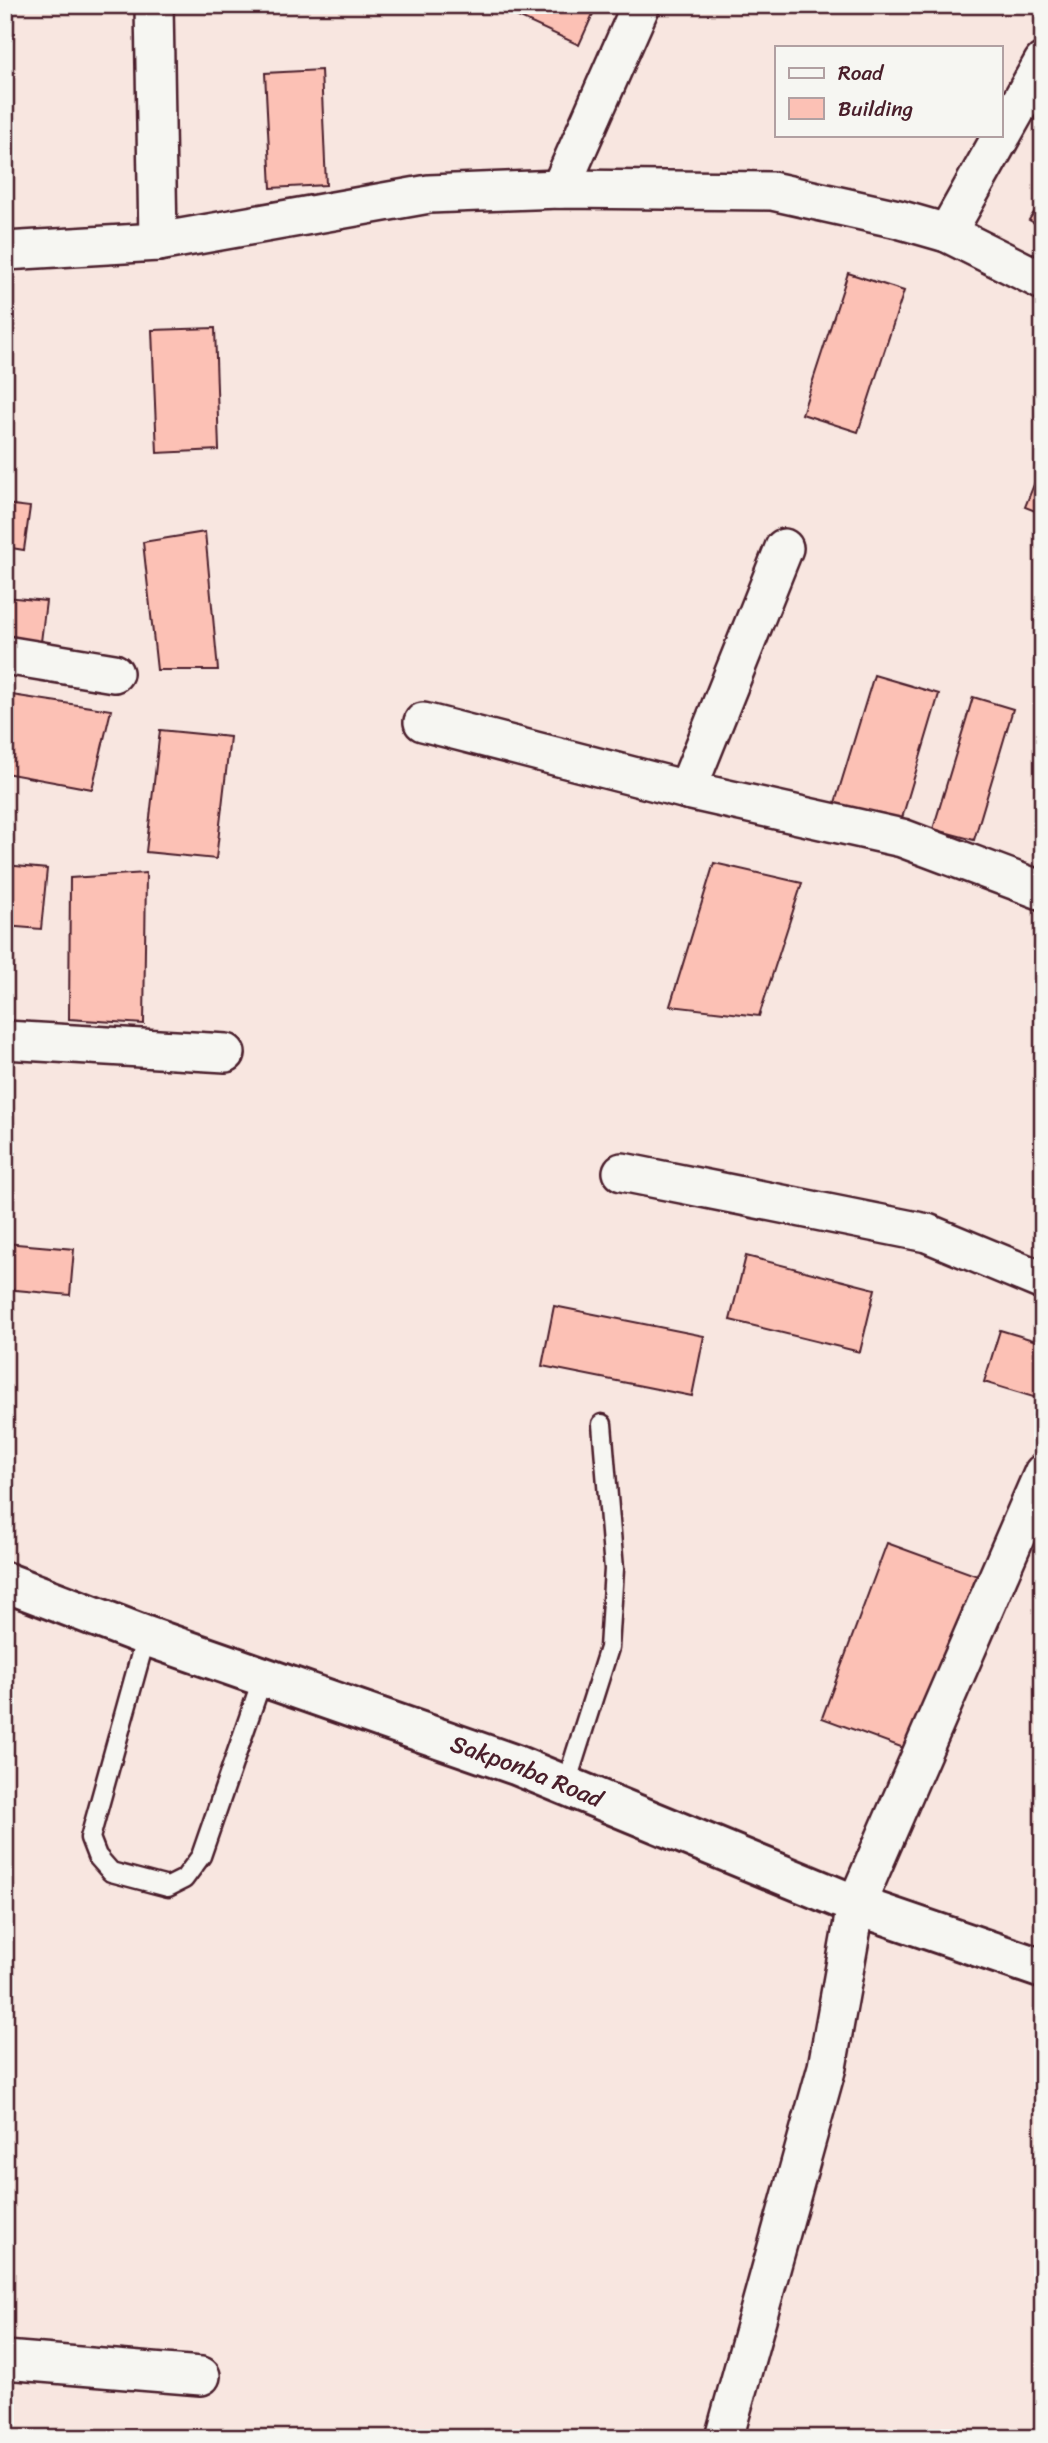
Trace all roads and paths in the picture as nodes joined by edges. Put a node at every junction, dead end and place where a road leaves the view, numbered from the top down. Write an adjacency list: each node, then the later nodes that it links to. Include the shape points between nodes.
1 (154, 5): 8 (street)
2 (641, 5): 6 (street)
3 (1043, 62): 4 (street)
4 (1002, 135)
5 (1001, 136): 7 (street)
6 (561, 189): 7 (street, via 772,191); 8 (street, via 429,194)
7 (947, 233): 10 (street)
8 (158, 242): 9 (street)
9 (5, 251)
10 (1043, 281)
11 (784, 548): 15 (street)
12 (5, 655): 13 (street)
13 (114, 673)
14 (423, 722): 15 (street)
15 (687, 790): 16 (street, via 902,838)
16 (1043, 891)
17 (5, 1040): 18 (street)
18 (226, 1053)
19 (622, 1172): 20 (street, via 927,1233)
20 (1043, 1281)
21 (601, 1424): 26 (lane, via 614,1569 609,1648)
22 (1043, 1474): 27 (street)
23 (5, 1583): 24 (main road, Sakponba Road)
24 (146, 1636): 25 (main road, Sakponba Road); 25 (lane, via 90,1838 97,1856 111,1872 168,1886 184,1879 201,1856)
25 (263, 1677): 26 (main road, Sakponba Road)
26 (566, 1784): 27 (main road, Sakponba Road)
27 (856, 1905): 28 (main road, Sakponba Road); 31 (street, via 827,2067)
28 (1043, 1969)
29 (5, 2360): 30 (street)
30 (201, 2376)
31 (724, 2438)

